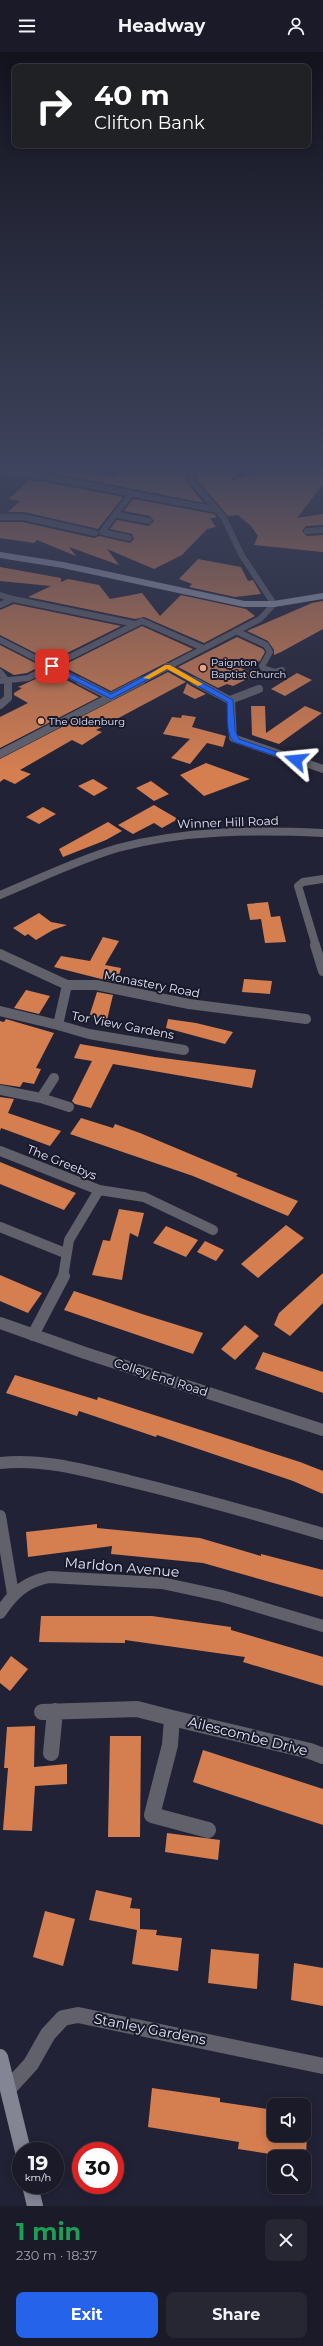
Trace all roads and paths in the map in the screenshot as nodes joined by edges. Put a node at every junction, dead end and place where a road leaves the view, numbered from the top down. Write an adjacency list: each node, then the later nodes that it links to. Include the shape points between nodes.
1 (89, 571): 6 (main road, via 244,604)
2 (252, 571): 6 (street)
3 (0, 595): 5 (street)
4 (323, 596): 6 (main road)
5 (13, 599): 7 (street); 8 (street)
6 (274, 604): 9 (street, via 260,619)
7 (0, 605)
8 (136, 624): 11 (street, via 146,621); 12 (street)
9 (236, 631): 11 (street); 14 (street, via 266,645 270,652 263,668 275,672)
10 (0, 640): 12 (street)
11 (203, 648): 13 (street)
12 (52, 666): 16 (street, via 28,678); 18 (street)
13 (167, 666): 18 (street); 19 (street)
14 (282, 670)
15 (0, 672): 16 (street)
16 (4, 681): 20 (street, via 8,698)
17 (259, 689): 19 (street)
18 (111, 697): 21 (street)
19 (230, 700): 22 (street, via 233,738)
20 (0, 705)
21 (0, 754)
22 (323, 769)
23 (323, 833): 25 (street, Winner Hill Road, via 258,830 179,835 137,843 92,857)
24 (323, 879): 27 (street, via 303,882 298,886 302,904)
25 (0, 895)
26 (0, 954): 29 (street, Monastery Road)
27 (322, 956): 28 (street)
28 (323, 971)
29 (67, 985): 31 (street, Monastery Road, via 96,985 189,1004); 32 (street)
30 (0, 1011): 32 (street, Tor View Gardens)
31 (306, 1019)
32 (58, 1025): 33 (street, Tor View Gardens, via 89,1034)
33 (184, 1050)
34 (54, 1078): 36 (street)
35 (0, 1090): 36 (street)
36 (41, 1098): 37 (street)
37 (69, 1107)
38 (0, 1150): 39 (street, The Greebys)
39 (99, 1190): 41 (street, via 144,1197); 42 (street, The Greebys, via 69,1240)
40 (0, 1227): 42 (street)
41 (213, 1230)
42 (65, 1253): 44 (street, The Greebys, via 63,1280)
43 (0, 1323): 44 (street, Colley End Road)
44 (33, 1335): 45 (street, Colley End Road)
45 (323, 1430)
46 (0, 1463): 48 (street, via 21,1461 101,1475 240,1509)
47 (0, 1516): 49 (street)
48 (323, 1534)
49 (13, 1594): 50 (street, Marldon Avenue); 51 (street, Marldon Avenue, via 31,1580 49,1577 162,1583 222,1596)
50 (0, 1612)
51 (323, 1626)
52 (172, 1718): 53 (street, Ailescombe Drive, via 137,1709 48,1711); 54 (street, Ailescombe Drive); 55 (street, Ailescombe Drive, via 170,1745 152,1815)
53 (51, 1753)
54 (323, 1756)
55 (208, 1830)
56 (0, 2057): 58 (main road)
57 (323, 2066): 58 (street, Stanley Gardens, via 78,2015 63,2018 48,2034 30,2064)
58 (9, 2088): 59 (main road)
59 (21, 2142)
60 (32, 2194): 61 (main road)
61 (35, 2206)

